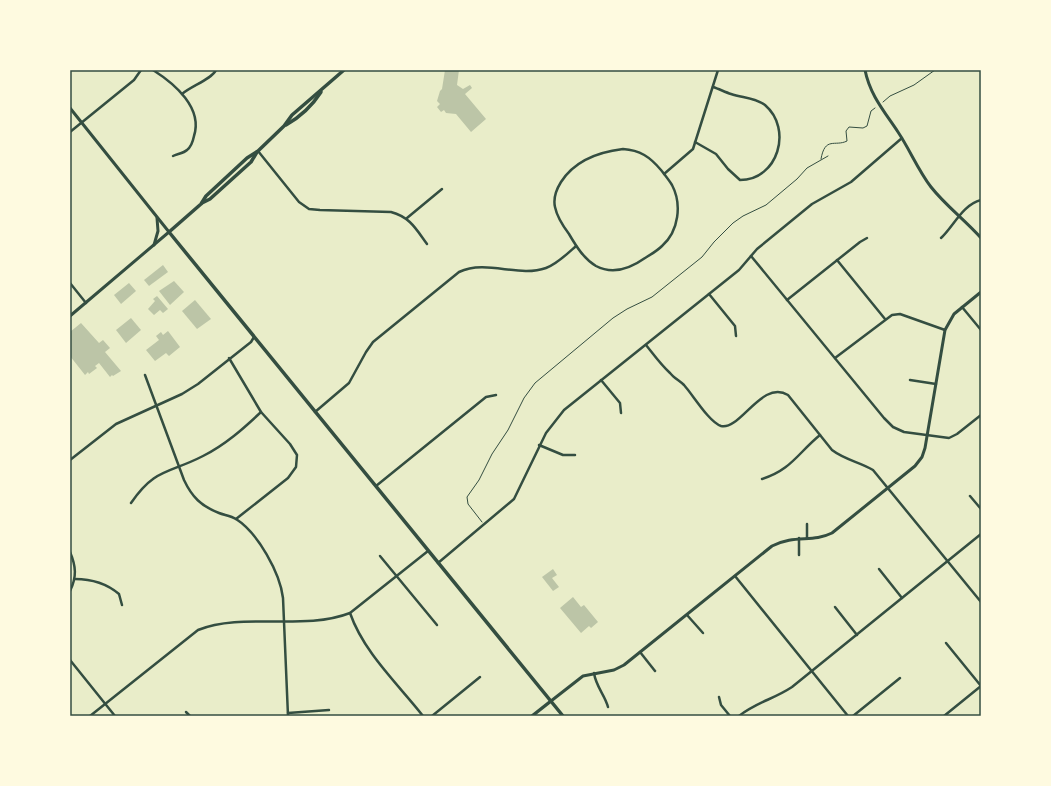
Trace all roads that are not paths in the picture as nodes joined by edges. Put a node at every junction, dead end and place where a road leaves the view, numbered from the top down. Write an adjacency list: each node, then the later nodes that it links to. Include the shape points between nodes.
1 (140, 70): 10 (street, via 134,80)
2 (153, 70): 8 (street)
3 (216, 70): 8 (street, via 211,77)
4 (344, 70): 14 (main road, via 322,91 314,103 284,126)
5 (718, 70): 7 (street)
6 (865, 70): 12 (street, via 877,103)
7 (713, 87): 13 (street); 13 (street, via 732,94 748,96 768,108 779,126 778,149 772,163 761,174 740,180 716,154)
8 (182, 94): 15 (street, via 194,113 195,134 187,150)
9 (70, 108): 10 (street)
10 (82, 123): 11 (street); 19 (street)
11 (70, 132)
12 (902, 138): 20 (street, via 914,162 931,186); 29 (street, via 851,182 812,204)
13 (696, 142): 16 (street, via 690,153)
14 (258, 151): 21 (street, via 299,202 309,209 391,212); 22 (main road, via 251,162)
15 (172, 156)
16 (664, 174): 28 (street, via 672,184 678,212 670,238 662,246 631,267 608,270 592,263); 28 (street, via 642,153 623,149 595,155 572,168 558,186 554,199 557,215)
17 (442, 189): 21 (street)
18 (981, 200): 20 (street, via 969,206)
19 (157, 217): 22 (street); 27 (street, via 158,231)
20 (959, 217): 24 (street); 25 (street)
21 (407, 218): 26 (street)
22 (169, 232): 27 (street); 42 (main road)
23 (867, 238): 30 (street)
24 (941, 238)
25 (981, 238)
26 (427, 244)
27 (154, 245): 35 (street)
28 (576, 246): 53 (street, via 555,263 539,270 485,267 459,272 374,342 349,383)
29 (751, 256): 33 (street, via 739,270); 34 (street)
30 (837, 260): 34 (street); 38 (street)
31 (70, 282): 35 (street)
32 (981, 292): 36 (street)
33 (709, 294): 41 (street, via 735,326); 43 (street)
34 (787, 300): 45 (street)
35 (86, 303): 37 (street)
36 (962, 307): 39 (street, via 954,314); 40 (street)
37 (70, 316)
38 (885, 319): 39 (street, via 900,314); 45 (street)
39 (945, 330): 49 (street)
40 (981, 330)
41 (736, 336)
42 (254, 338): 44 (street); 53 (main road)
43 (646, 345): 47 (street); 56 (street, via 714,422 728,426 756,402 781,391 796,403)
44 (229, 358): 51 (street, via 198,384); 52 (street)
45 (835, 358): 57 (street, via 893,427 904,432)
46 (145, 375): 51 (street)
47 (602, 380): 54 (street, via 620,403); 58 (street, via 558,416)
48 (910, 380): 49 (street)
49 (936, 384): 57 (street)
50 (496, 395): 63 (street, via 486,396)
51 (156, 405): 60 (street, via 116,424); 61 (street)
52 (261, 412): 61 (street, via 218,447); 68 (street, via 294,449 297,455 296,466 288,478)
53 (315, 412): 63 (main road)
54 (621, 413)
55 (981, 415): 57 (street, via 949,438)
56 (820, 435): 62 (street, via 804,448 790,465 775,475); 64 (street, via 841,457 873,470)
57 (927, 436): 64 (street, via 922,457)
58 (539, 445): 59 (street, via 563,455); 78 (street, via 514,499)
59 (575, 455)
60 (70, 460)
61 (179, 466): 66 (street, via 156,475 147,482); 68 (street, via 194,498 210,510)
62 (762, 479)
63 (375, 486): 73 (main road)
64 (888, 488): 72 (street, via 832,533 824,537); 77 (street)
65 (970, 496): 67 (street)
66 (131, 503)
67 (981, 509)
68 (236, 519): 90 (street, via 257,541 276,570 282,589)
69 (807, 524): 72 (street)
70 (981, 534): 77 (street)
71 (799, 538): 72 (street); 75 (street); 81 (street, via 772,546)
72 (807, 538)
73 (428, 551): 78 (main road); 80 (street)
74 (70, 552): 82 (street, via 76,569)
75 (799, 555)
76 (380, 556): 80 (street)
77 (948, 562): 84 (street); 85 (street)
78 (438, 563): 104 (main road)
79 (879, 569): 84 (street)
80 (397, 576): 88 (street); 91 (street)
81 (735, 576): 89 (street); 98 (street)
82 (75, 579): 83 (street); 86 (street, via 95,581 108,586 119,594)
83 (70, 591)
84 (902, 598): 93 (street)
85 (981, 602)
86 (122, 605)
87 (835, 607): 93 (street)
88 (350, 614): 90 (street, via 330,619); 113 (street, via 370,650)
89 (687, 615): 92 (street); 95 (street)
90 (284, 622): 105 (street, via 219,624 198,630); 109 (street)
91 (437, 625)
92 (703, 633)
93 (857, 635): 98 (street)
94 (946, 643): 102 (street)
95 (640, 652): 97 (street); 99 (street, via 619,668)
96 (70, 660): 105 (street)
97 (655, 671)
98 (811, 671): 118 (street, via 786,691 759,702); 119 (street)
99 (594, 673): 104 (street, via 578,679); 106 (street, via 596,685 606,698)
100 (480, 677): 114 (street)
101 (900, 678): 120 (street)
102 (981, 686): 121 (street)
103 (719, 697): 117 (street, via 721,705)
104 (551, 701): 115 (main road); 116 (main road)
105 (105, 703): 110 (street); 111 (street)
106 (608, 707)
107 (329, 710): 109 (street)
108 (186, 712): 112 (street)
109 (288, 714)
110 (90, 716)
111 (115, 716)
112 (190, 716)
113 (423, 716)
114 (432, 716)
115 (532, 716)
116 (563, 716)
117 (730, 716)
118 (739, 716)
119 (848, 716)
120 (853, 716)
121 (944, 716)

